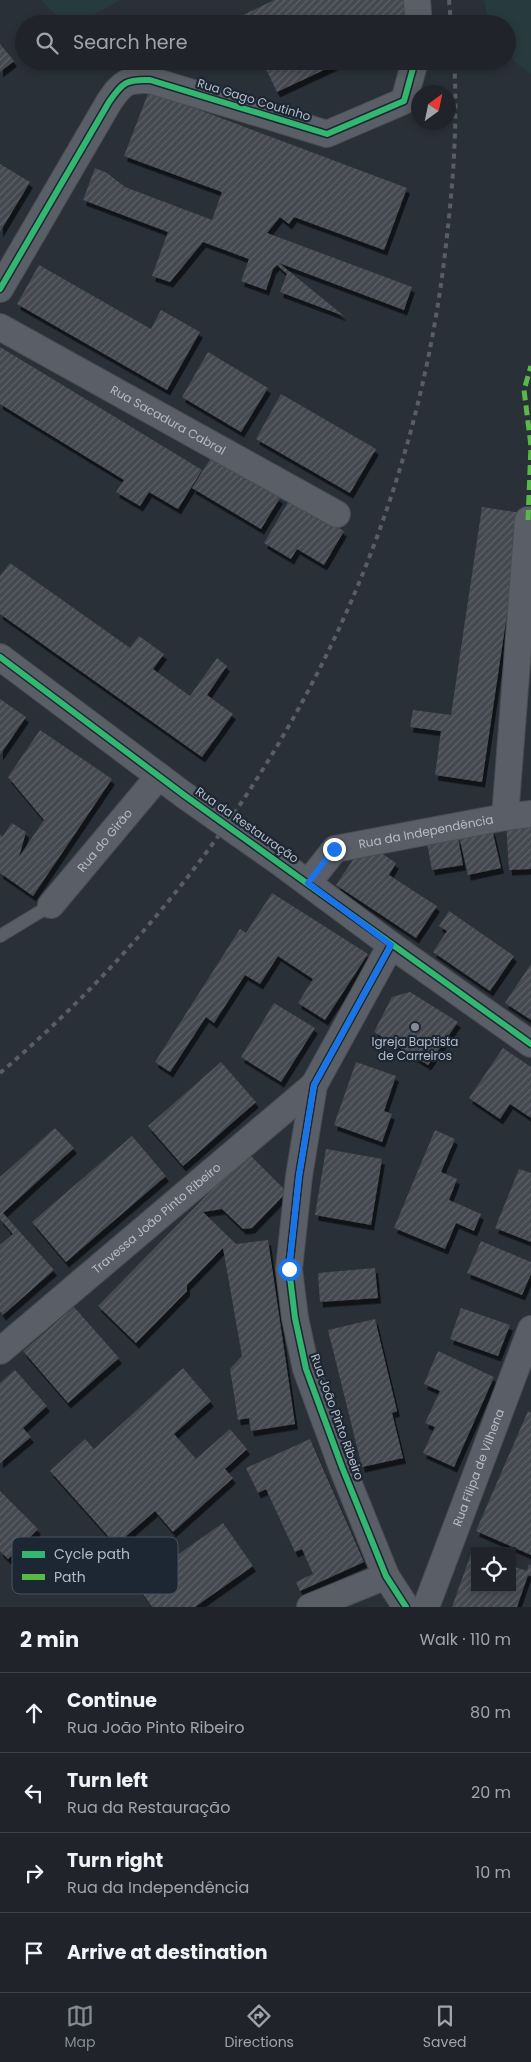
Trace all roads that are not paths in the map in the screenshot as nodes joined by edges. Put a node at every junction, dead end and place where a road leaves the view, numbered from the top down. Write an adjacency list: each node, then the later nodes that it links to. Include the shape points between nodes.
1 (417, 0): 2 (street)
2 (418, 15)
3 (413, 70): 4 (street, Rua Gago Coutinho, via 404,101 327,134 150,80 133,79 119,87 109,102)
4 (0, 289)
5 (0, 327): 6 (street, Rua Sacadura Cabral)
6 (337, 514)
7 (528, 520): 11 (street)
8 (0, 657): 9 (street, Rua da Restauração)
9 (159, 776): 12 (street, Rua da Restauração, bridge); 13 (street, Rua do Girão)
10 (531, 814): 11 (street, Rua da Independência)
11 (505, 817): 12 (street, Rua da Independência, via 334,849)
12 (308, 883): 15 (street, Rua da Restauração)
13 (51, 905): 14 (lane)
14 (0, 936)
15 (391, 945): 16 (street, Rua da Restauração); 17 (street, Rua João Pinto Ribeiro)
16 (531, 1044)
17 (314, 1085): 19 (street, Travessa João Pinto Ribeiro); 20 (street, Rua João Pinto Ribeiro, via 299,1176 289,1269 295,1318 306,1368)
18 (531, 1329): 23 (street, Rua Filipa de Vilhena)
19 (0, 1351)
20 (386, 1576): 21 (street); 22 (street, Rua João Pinto Ribeiro)
21 (310, 1607)
22 (406, 1607)
23 (426, 1607)

